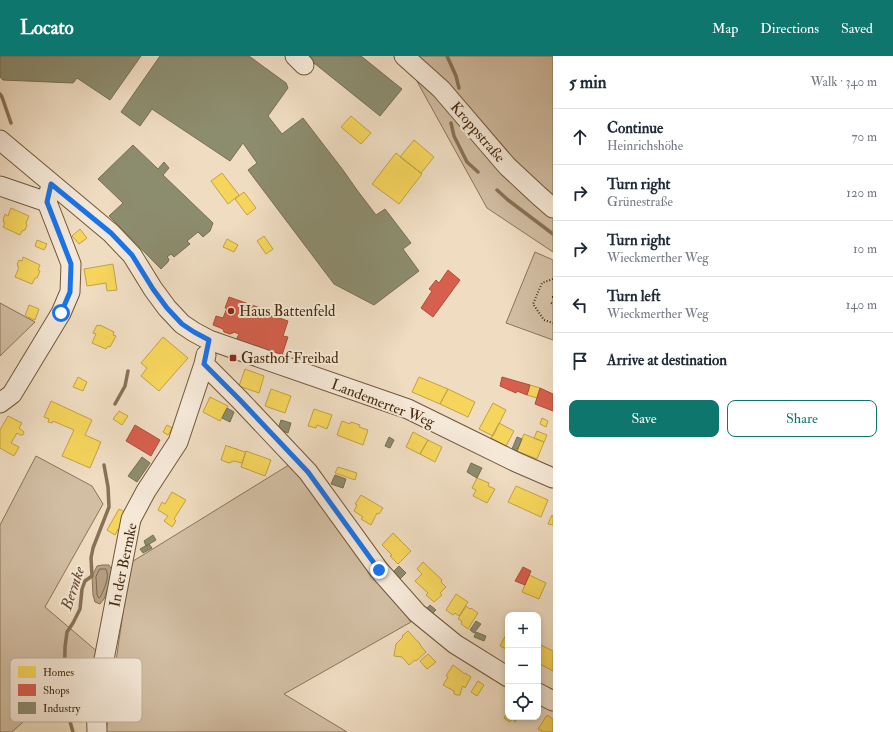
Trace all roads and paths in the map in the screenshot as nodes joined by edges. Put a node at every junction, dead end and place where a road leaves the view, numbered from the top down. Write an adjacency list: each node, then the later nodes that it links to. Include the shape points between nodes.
1 (404, 56): 5 (street, Kroppstraße, via 440,89 507,166)
2 (0, 140): 4 (street, Landemerter Weg)
3 (0, 186): 4 (street)
4 (49, 193): 8 (street, Landemerter Weg, via 111,233 132,255 167,308 182,324); 10 (street, via 71,264 70,292 61,313 12,394)
5 (553, 208)
6 (553, 279): 7 (path, via 542,283 533,304 544,320)
7 (553, 323)
8 (209, 340): 9 (street, In der Bermke); 11 (street, Landemerter Weg, via 408,410)
9 (204, 364): 12 (street, In der Bermke, via 178,442 131,519); 13 (street, via 308,472 379,570 417,613 455,644)
10 (0, 403)
11 (553, 478)
12 (104, 658)
13 (505, 675)
14 (541, 695): 15 (street)
15 (553, 701)
16 (97, 722): 17 (street, In der Bermke)
17 (97, 732)

